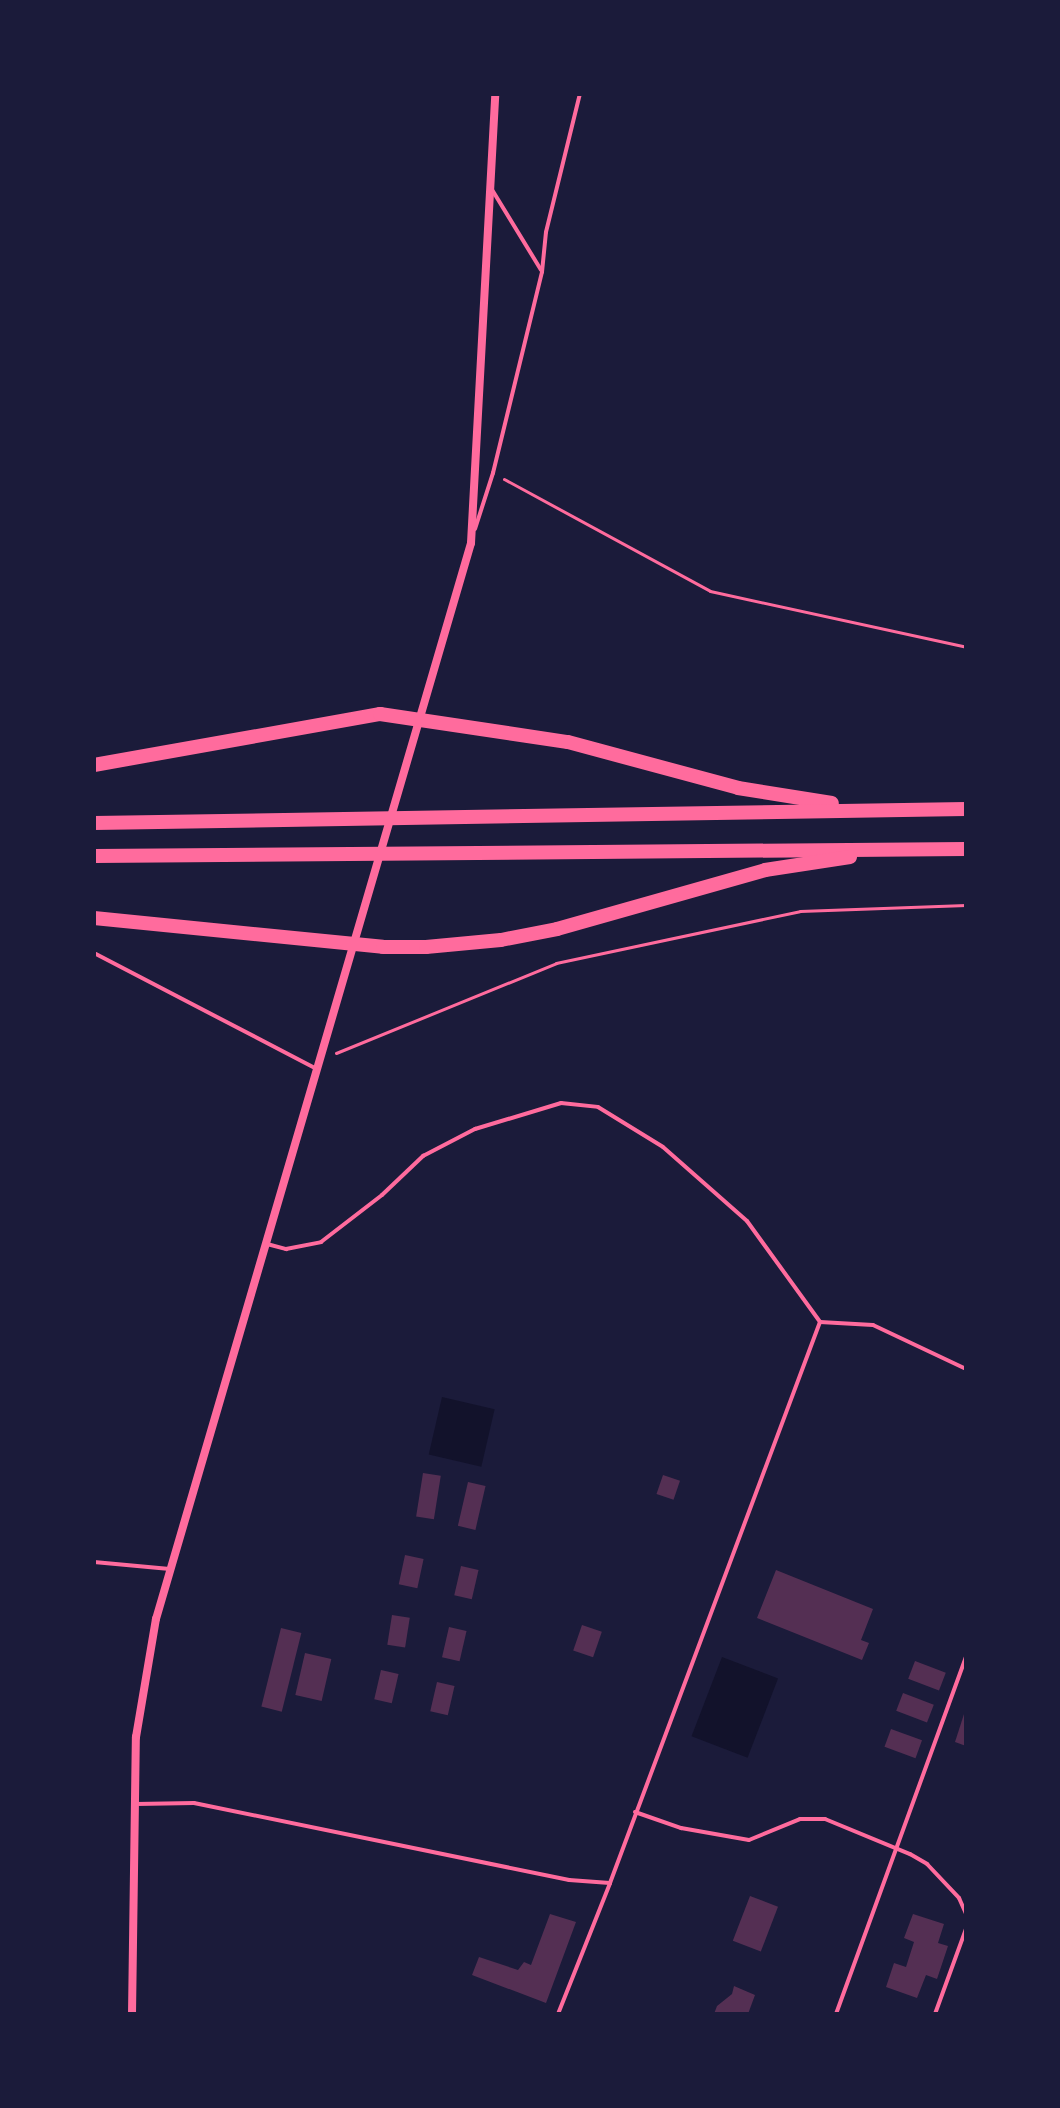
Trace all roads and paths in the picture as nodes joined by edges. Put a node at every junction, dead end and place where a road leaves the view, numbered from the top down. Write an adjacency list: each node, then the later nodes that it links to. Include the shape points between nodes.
1 (495, 94): 3 (street)
2 (580, 94): 4 (lane, via 546,232)
3 (490, 185): 4 (lane); 6 (street)
4 (542, 272): 5 (lane)
5 (493, 473): 6 (lane); 7 (path, via 710,591)
6 (471, 543): 8 (street)
7 (966, 647)
8 (420, 720): 9 (highway, via 380,714); 10 (highway, via 568,742 738,788); 18 (street)
9 (94, 765)
10 (872, 809): 11 (highway); 12 (highway)
11 (966, 809)
12 (94, 823)
13 (902, 849): 14 (highway); 15 (highway); 18 (highway, via 765,870 501,940 426,947)
14 (966, 849)
15 (94, 856)
16 (966, 905): 20 (path, via 800,911 556,963)
17 (94, 918): 18 (highway)
18 (355, 943): 20 (street)
19 (94, 953): 21 (lane)
20 (321, 1059): 21 (street)
21 (318, 1070): 22 (street)
22 (267, 1244): 23 (lane, via 286,1249 321,1242 423,1156 475,1129 561,1103 598,1107 663,1147 747,1221); 26 (street)
23 (820, 1322): 24 (lane, via 873,1325); 29 (lane)
24 (966, 1369)
25 (94, 1562): 26 (lane)
26 (170, 1569): 28 (street, via 136,1737)
27 (966, 1656): 30 (lane)
28 (135, 1804): 31 (lane, via 194,1803 569,1880); 34 (street)
29 (635, 1812): 30 (lane, via 681,1828 749,1840 800,1819 825,1819); 31 (lane)
30 (897, 1848): 32 (lane, via 927,1864 959,1898); 36 (lane)
31 (610, 1883): 35 (lane)
32 (966, 1914)
33 (966, 1929): 37 (lane)
34 (132, 2014)
35 (558, 2014)
36 (836, 2014)
37 (935, 2014)

